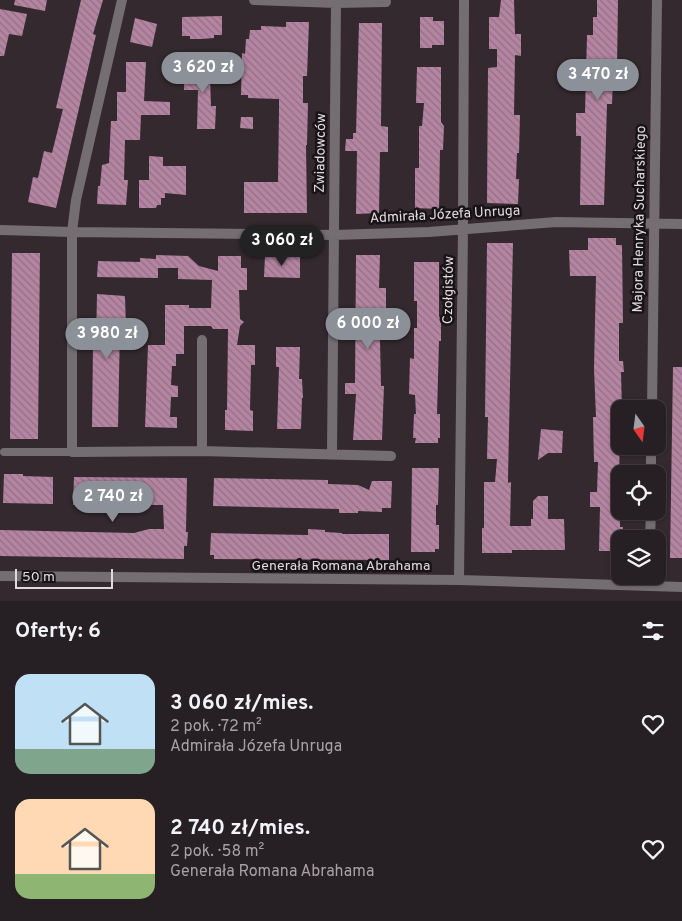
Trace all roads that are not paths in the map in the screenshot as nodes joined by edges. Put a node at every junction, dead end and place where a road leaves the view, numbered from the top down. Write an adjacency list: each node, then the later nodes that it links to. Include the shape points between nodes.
1 (122, 0): 11 (street, via 76,200)
2 (254, 0): 6 (street)
3 (464, 0): 9 (street, Czołgistów)
4 (657, 0): 7 (street, Majora Henryka Sucharskiego)
5 (386, 2): 6 (street)
6 (336, 3): 12 (street, Zwiadowców)
7 (654, 223): 8 (street, Admirała Józefa Unruga); 9 (street, Admirała Józefa Unruga, via 556,222); 14 (street, Majora Henryka Sucharskiego)
8 (682, 224)
9 (463, 228): 12 (street, Admirała Józefa Unruga); 21 (street, Czołgistów)
10 (0, 230): 11 (street, Admirała Józefa Unruga)
11 (72, 232): 12 (street, Admirała Józefa Unruga); 17 (street)
12 (334, 234): 18 (street, Zwiadowców)
13 (202, 340): 15 (street)
14 (652, 400)
15 (202, 451): 17 (street); 18 (street)
16 (4, 452): 17 (lane)
17 (72, 452)
18 (332, 453): 19 (street)
19 (390, 456)
20 (0, 576): 21 (street, Generała Romana Abrahama)
21 (459, 580): 22 (street, Generała Romana Abrahama)
22 (611, 581)
23 (666, 584): 24 (street, Generała Romana Abrahama)
24 (682, 587)

